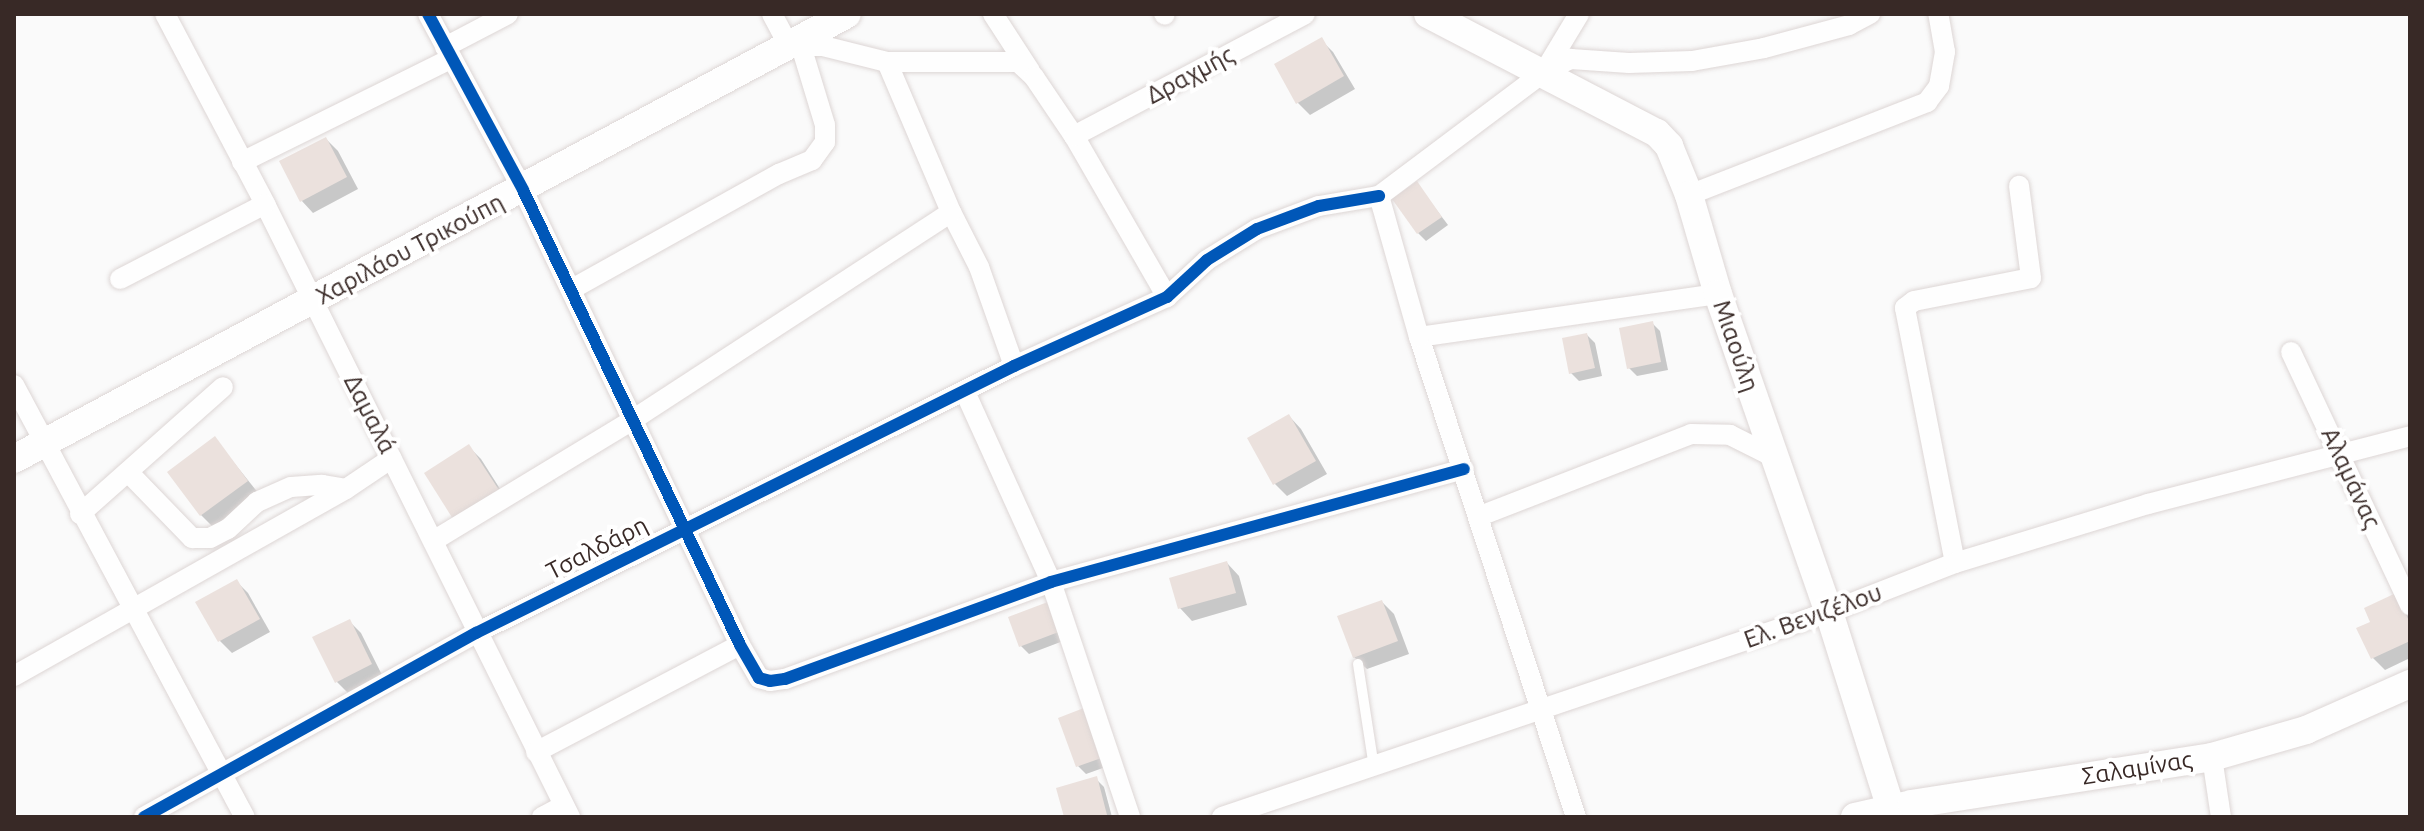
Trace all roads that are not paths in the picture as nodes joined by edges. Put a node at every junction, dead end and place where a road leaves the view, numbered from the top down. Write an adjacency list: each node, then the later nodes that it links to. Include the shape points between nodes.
1 (165, 14): 18 (street, Δαμαλά)
2 (428, 14): 13 (street)
3 (508, 14): 13 (street)
4 (772, 14): 12 (street)
5 (847, 14): 12 (street, Χαριλάου Τρικούπη)
6 (993, 14): 16 (street)
7 (1305, 14): 17 (street, Δραχμής)
8 (1428, 14): 15 (street, Μιαούλη)
9 (1579, 14): 15 (street)
10 (1870, 14): 15 (street, via 1849,25 1764,48 1692,61 1629,63 1583,57)
11 (1938, 14): 21 (street, via 1945,52 1939,86 1927,102)
12 (795, 46): 14 (street, via 823,46); 20 (street, Χαριλάου Τρικούπη); 26 (street, via 825,125 825,142 812,160)
13 (448, 52): 18 (street); 20 (street)
14 (887, 62): 16 (street, via 1018,62); 24 (street)
15 (1544, 72): 21 (street, Μιαούλη, via 1657,133 1678,162); 22 (street)
16 (1034, 77): 17 (street)
17 (1074, 136): 28 (street)
18 (242, 162): 23 (street, Δαμαλά)
19 (2019, 186): 50 (street, via 2031,278 1914,301 1905,308)
20 (523, 190): 26 (street); 29 (street, Χαριλάου Τρικούπη)
21 (1689, 195): 27 (street, Μιαούλη)
22 (1379, 196): 28 (street, Τσαλδάρη, via 1332,203 1257,229 1207,260); 30 (street)
23 (265, 204): 25 (street); 29 (street, Δαμαλά)
24 (951, 212): 32 (street, via 979,267); 36 (street)
25 (120, 279)
26 (572, 289): 36 (street)
27 (1718, 294): 30 (street); 39 (street, Μιαούλη)
28 (1167, 297): 32 (street, Τσαλδάρη)
29 (312, 301): 38 (street, Χαριλάου Τρικούπη); 41 (street, Δαμαλά)
30 (1419, 337): 43 (street)
31 (2291, 352): 40 (street, Αλαμάνας)
32 (1014, 366): 35 (street, Τσαλδάρη)
33 (14, 385): 38 (street)
34 (223, 387): 44 (street)
35 (965, 392): 48 (street, Τσαλδάρη); 51 (street)
36 (631, 421): 48 (street); 49 (street)
37 (2410, 436): 40 (street, Ελ. Βενιζέλου)
38 (43, 444): 42 (street, Χαριλάου Τρικούπη); 46 (street)
39 (1774, 457): 47 (street, via 1730,435 1691,434); 54 (street, Μιαούλη)
40 (2341, 457): 50 (street, Ελ. Βενιζέλου, via 2148,504); 52 (street, Αλαμάνας)
41 (392, 458): 45 (street); 49 (street, Δαμαλά)
42 (14, 459)
43 (1464, 469): 47 (street); 51 (street)
44 (129, 473): 45 (street, via 192,538 210,538 228,529 257,502 291,487); 46 (street)
45 (346, 489): 53 (street)
46 (80, 514): 53 (street)
47 (1480, 516): 60 (street)
48 (686, 528): 55 (street, Τσαλδάρη); 56 (street)
49 (433, 541): 55 (street, Δαμαλά)
50 (1955, 563): 54 (street, Ελ. Βενιζέλου)
51 (1051, 582): 56 (street, via 785,679 759,678); 70 (street)
52 (2410, 605)
53 (132, 610): 58 (street); 64 (street)
54 (1829, 612): 60 (street, Ελ. Βενιζέλου); 66 (street, Μιαούλη)
55 (476, 633): 61 (street, Δαμαλά); 64 (street, Τσαλδάρη)
56 (740, 645): 61 (street)
57 (1358, 664): 63 (lane)
58 (14, 676)
59 (2410, 684): 62 (street, Σαλαμίνας, via 2306,730)
60 (1540, 709): 63 (street, Ελ. Βενιζέλου); 72 (street)
61 (536, 752): 65 (street, Δαμαλά)
62 (2212, 757): 66 (street, Σαλαμίνας); 74 (street)
63 (1374, 767): 71 (street, Ελ. Βενιζέλου)
64 (221, 772): 67 (street, Τσαλδάρη); 68 (street)
65 (566, 811): 69 (street)
66 (1892, 813): 73 (street, Σαλαμίνας)
67 (144, 817)
68 (245, 817)
69 (542, 817)
70 (1130, 817)
71 (1222, 817)
72 (1576, 817)
73 (1855, 817)
74 (2221, 817)

